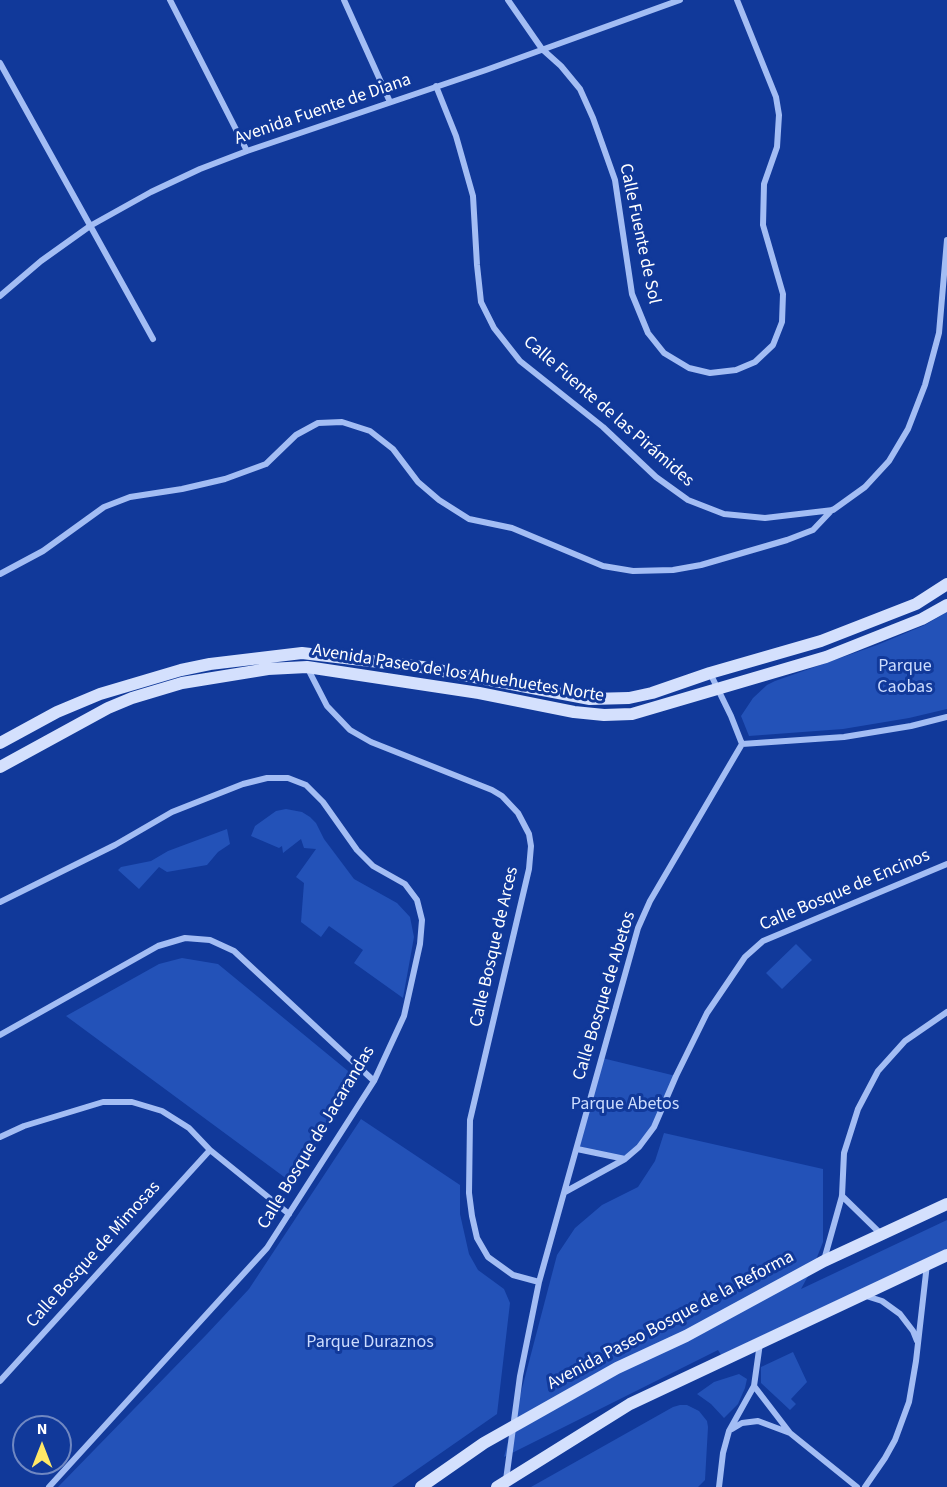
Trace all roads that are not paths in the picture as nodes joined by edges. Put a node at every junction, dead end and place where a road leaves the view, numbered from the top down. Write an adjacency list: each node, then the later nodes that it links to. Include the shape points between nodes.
1 (171, 0): 11 (street)
2 (344, 0): 10 (street)
3 (508, 0): 7 (street, Calle Fuente de Sol)
4 (680, 0): 6 (street, Avenida Fuente de Diana)
5 (737, 0): 7 (street, Calle Fuente de Sol, via 776,97 777,147 764,184 763,225 783,294 782,322 773,345 755,363 736,370 710,373 689,368 664,353 648,333 632,294 615,180 593,118 580,89)
6 (669, 2): 7 (street, Avenida Fuente de Diana)
7 (543, 49): 9 (street, Avenida Fuente de Diana)
8 (0, 63): 12 (street)
9 (436, 86): 10 (street, Avenida Fuente de Diana); 16 (street, Calle Fuente de las Pirámides, via 456,136 473,196 481,302 494,328 520,361 688,501 724,514 765,518)
10 (390, 102): 11 (street, Avenida Fuente de Diana)
11 (247, 151): 12 (street, Avenida Fuente de Diana, via 151,192)
12 (90, 226): 14 (street, Avenida Fuente de Diana); 15 (street)
13 (947, 240): 16 (street, Calle Fuente de las Pirámides, via 939,333 908,429 889,461 865,487)
14 (0, 296)
15 (153, 339)
16 (833, 510): 17 (street, via 813,530 701,565 643,571 603,566 512,528 469,519 418,482 393,449 370,432 342,422 318,423 296,435 266,464 225,479 130,497 104,507 43,551)
17 (0, 574)
18 (947, 584): 22 (street, Avenida Paseo de los Ahuehuetes Norte, via 922,601 869,624 786,653)
19 (947, 605): 23 (street, Avenida Paseo de los Ahuehuetes Norte, via 865,643)
20 (302, 653): 21 (street, Calle Bosque de Arces); 22 (street, Avenida Paseo de los Ahuehuetes Norte, via 422,667 597,700 640,696); 25 (street, Avenida Paseo de los Ahuehuetes Norte, via 210,664 100,694)
21 (307, 667): 23 (street, Avenida Paseo de los Ahuehuetes Norte, via 604,715 644,711); 27 (street, Avenida Paseo de los Ahuehuetes Norte, via 210,677 157,690 108,708); 45 (street, Calle Bosque de Arces, via 327,706 350,730 492,790 518,813 528,834 530,869 471,1120 469,1193 477,1238 488,1257 513,1275)
22 (711, 673): 23 (street)
23 (718, 689): 26 (street)
24 (947, 717): 26 (street, via 844,738)
25 (0, 743)
26 (742, 744): 34 (street, Calle Bosque de Abetos, via 638,928)
27 (0, 767)
28 (947, 864): 36 (street, Calle Bosque de Encinos, via 775,935 753,949 707,1012 654,1127)
29 (0, 902): 32 (street, Calle Bosque de Jacarandas, via 172,812 243,784 288,778 306,785 373,866 405,884 417,900 422,920 404,1016)
30 (947, 1012): 38 (street, via 905,1041 878,1071 858,1109 844,1154)
31 (0, 1035): 32 (street, via 159,946 185,938 210,940 234,951)
32 (374, 1081): 40 (street, Calle Bosque de Jacarandas)
33 (0, 1137): 35 (street, via 103,1102 132,1102 162,1110 189,1128)
34 (577, 1149): 36 (street); 37 (street, Calle Bosque de Abetos)
35 (210, 1150): 40 (street); 49 (street, Calle Bosque de Mimosas)
36 (625, 1159): 37 (street, Calle Bosque de Encinos)
37 (565, 1192): 45 (street, Calle Bosque de Abetos)
38 (842, 1196): 41 (street); 43 (street)
39 (947, 1204): 41 (street, Avenida Paseo Bosque de la Reforma)
40 (290, 1214): 53 (street, Calle Bosque de Jacarandas, via 267,1248)
41 (882, 1235): 43 (street, Avenida Paseo Bosque de la Reforma)
42 (947, 1255): 44 (street)
43 (824, 1261): 54 (street, Avenida Paseo Bosque de la Reforma, via 687,1336 617,1368 494,1437)
44 (927, 1264): 46 (street); 48 (street)
45 (539, 1282): 56 (street, Calle Bosque de Abetos, via 520,1376)
46 (860, 1295): 47 (street); 48 (street, via 891,1306 907,1322)
47 (761, 1341): 50 (street); 55 (street, via 630,1404)
48 (917, 1341): 59 (street, via 914,1382 903,1421)
49 (0, 1381)
50 (754, 1386): 51 (street); 52 (street)
51 (729, 1431): 52 (street, via 742,1423 758,1421); 57 (street)
52 (790, 1433): 58 (street)
53 (49, 1487)
54 (421, 1487)
55 (497, 1487)
56 (505, 1487)
57 (719, 1487)
58 (857, 1487)
59 (865, 1487)

